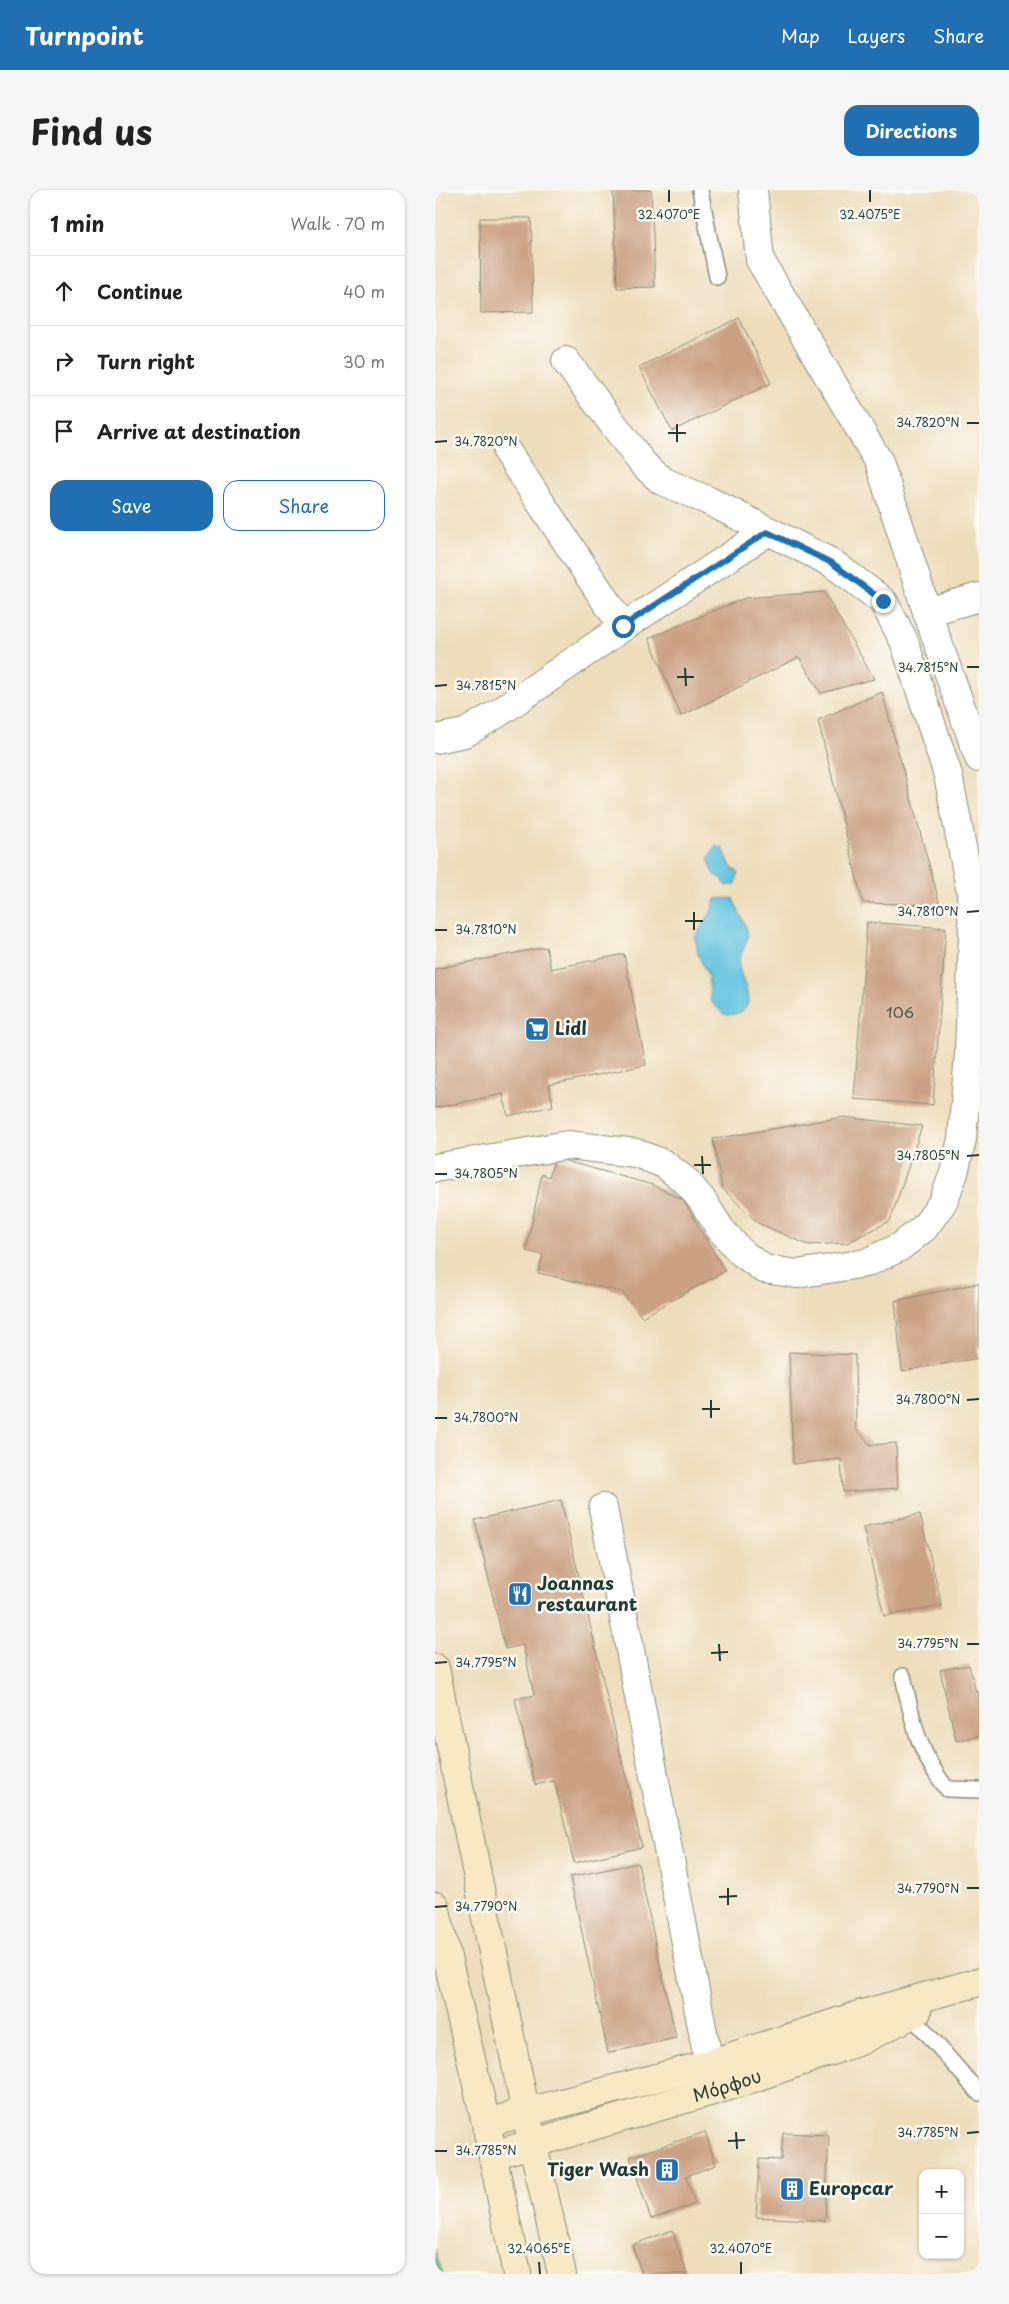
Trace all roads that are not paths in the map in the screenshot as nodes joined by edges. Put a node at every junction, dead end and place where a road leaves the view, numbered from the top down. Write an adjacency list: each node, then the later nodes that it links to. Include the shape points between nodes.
1 (699, 190): 3 (lane)
2 (753, 190): 8 (street, via 761,260 879,462)
3 (717, 277)
4 (566, 361): 6 (street, via 643,464 662,481 709,501)
5 (507, 452): 9 (street)
6 (767, 532): 9 (street); 12 (street, via 832,563 883,601 904,641 948,775 971,893 973,934 962,1139 943,1202 924,1228 900,1247 866,1263 797,1274 764,1269 741,1253 687,1182 664,1164 636,1153 568,1145)
7 (979, 598): 8 (street)
8 (927, 612): 11 (street)
9 (623, 626): 10 (street, via 472,729)
10 (435, 739)
11 (979, 758)
12 (435, 1168)
13 (603, 1508): 21 (street)
14 (435, 1668): 23 (street)
15 (903, 1676): 16 (lane, via 915,1735 932,1770 947,1789)
16 (979, 1790)
17 (435, 1906): 24 (street)
18 (979, 1982): 19 (street, Μόρφου)
19 (951, 1991): 20 (street, Μόρφου); 21 (street, Μόρφου, via 859,2015)
20 (911, 2015): 22 (lane); 25 (street, Μόρφου, via 860,2040 733,2085)
21 (709, 2064): 23 (street, Μόρφου)
22 (979, 2093)
23 (526, 2114): 24 (street, Μόρφου); 25 (street)
24 (486, 2123): 26 (street)
25 (533, 2144): 26 (street, Μόρφου); 28 (street)
26 (493, 2155): 27 (street)
27 (517, 2274)
28 (563, 2274)

